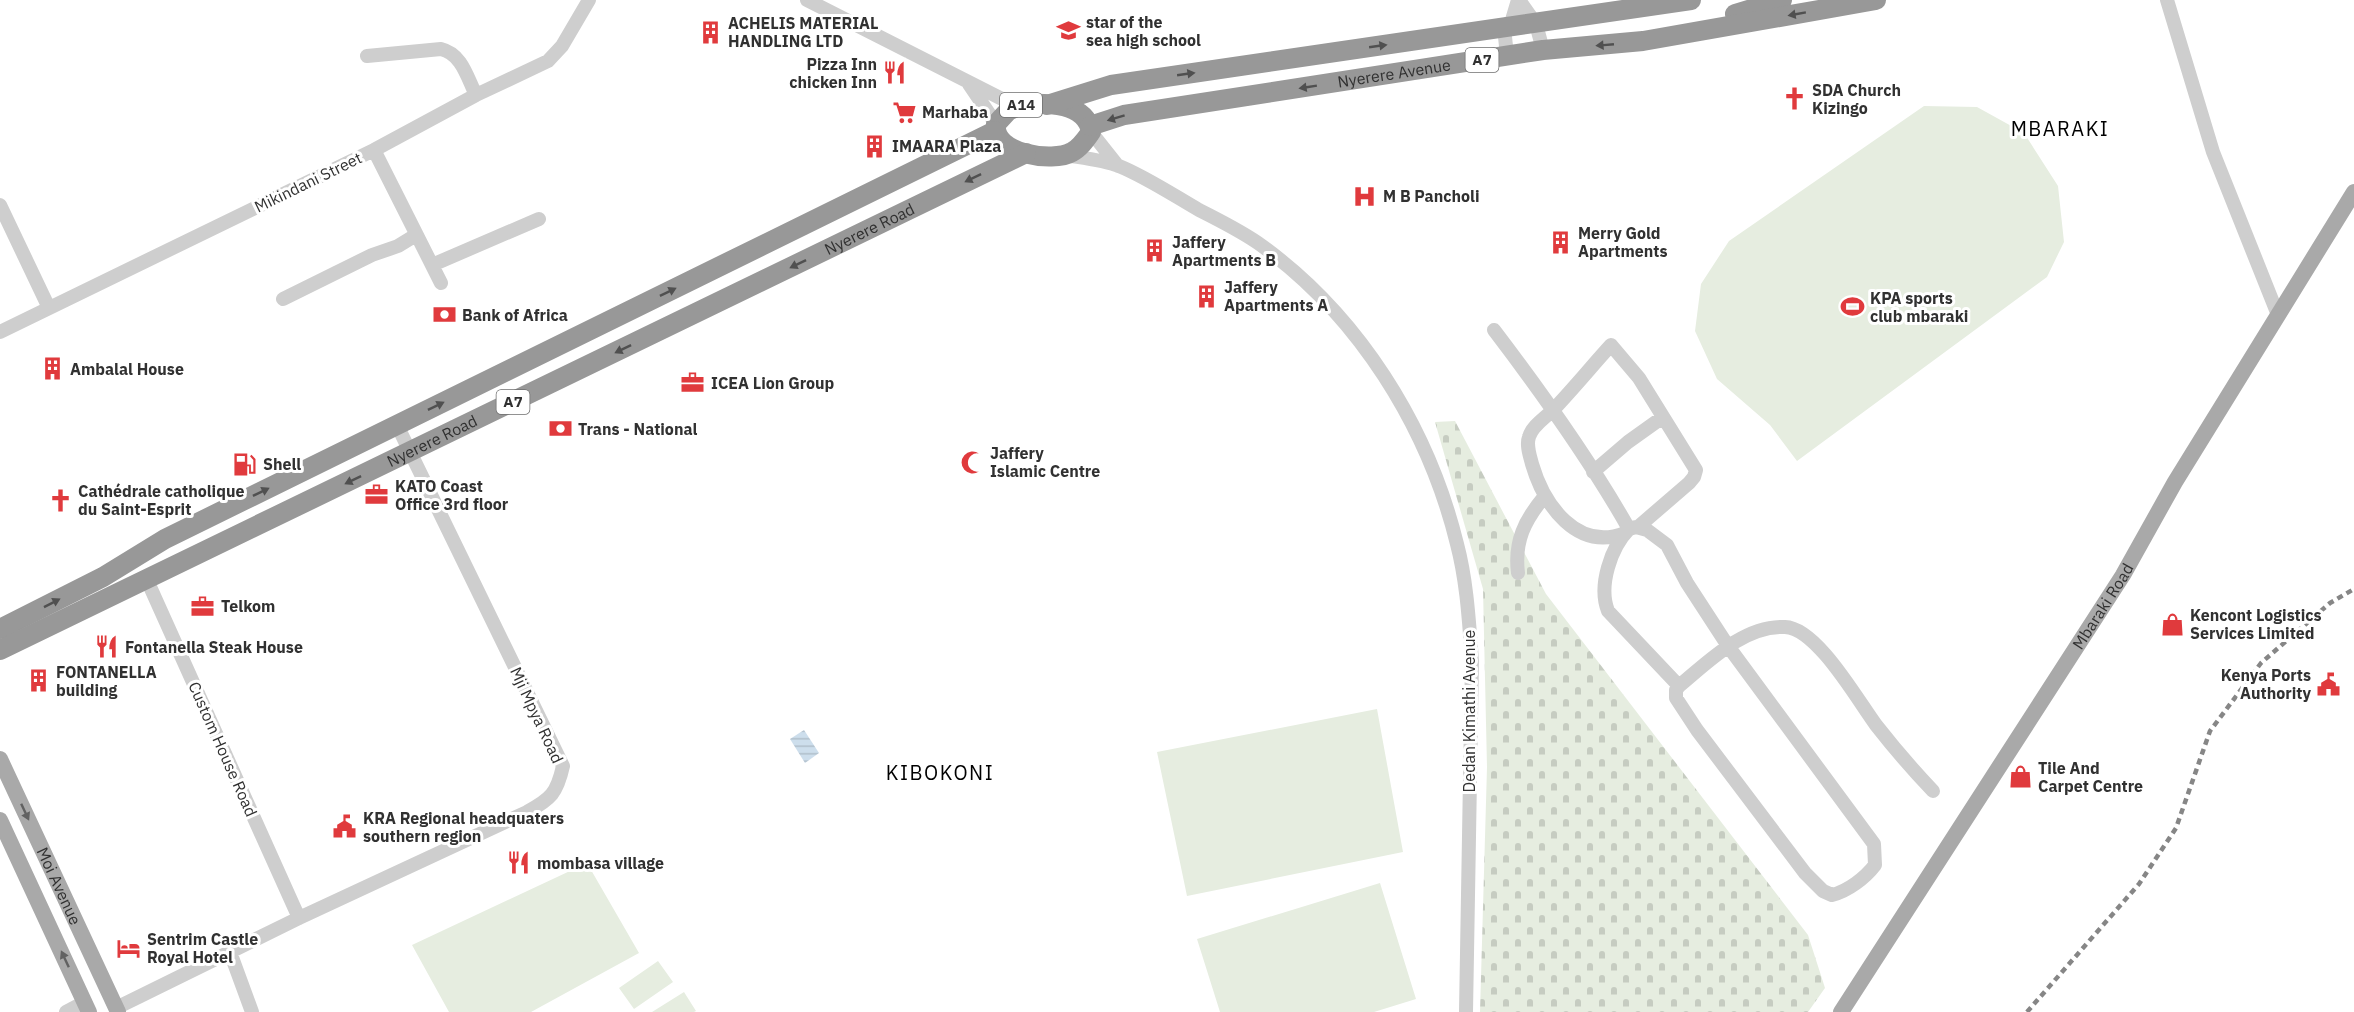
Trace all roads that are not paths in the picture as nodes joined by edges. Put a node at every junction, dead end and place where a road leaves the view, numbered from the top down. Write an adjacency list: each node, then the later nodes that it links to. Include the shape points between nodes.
1 (590, 0): 19 (street, Mikindani Street, via 562,46 548,61)
2 (807, 0): 17 (street)
3 (1518, 0): 8 (street); 9 (street, via 1512,20)
4 (1691, 0): 8 (highway, Nyerere Avenue / A7)
5 (1782, 0): 11 (highway)
6 (1876, 0): 11 (highway, Nyerere Avenue / A7, one-way to 11)
7 (2168, 0): 40 (street, via 2213,152)
8 (1536, 24): 9 (highway, Nyerere Avenue / A7); 12 (street)
9 (1504, 27): 10 (highway, Nyerere Avenue / A7); 14 (street)
10 (1443, 36): 15 (highway, Nyerere Avenue / A7, one-way to 10); 16 (highway)
11 (1643, 41): 12 (highway, Nyerere Avenue / A7, one-way to 12)
12 (1543, 50): 14 (highway, Nyerere Avenue / A7)
13 (367, 56): 19 (street, via 441,49 453,52)
14 (1507, 56): 16 (highway, Nyerere Avenue / A7)
15 (1263, 63): 18 (highway); 20 (highway, Nyerere Avenue / A7, one-way to 15, via 1111,85)
16 (1447, 65): 18 (highway, Nyerere Avenue / A7, one-way to 18)
17 (968, 82): 21 (street); 22 (street)
18 (1270, 93): 23 (highway, Nyerere Avenue / A7, one-way to 23, via 1124,115)
19 (476, 95): 24 (street, Mikindani Street)
20 (1047, 105): 21 (highway, A14); 23 (highway, A14, via 1080,113)
21 (1016, 106): 22 (highway, A14)
22 (996, 128): 25 (highway, A14, via 1005,146); 32 (highway, Nyerere Road / A7)
23 (1091, 129): 26 (highway, via 1077,148); 27 (street)
24 (374, 150): 31 (street); 39 (street, Mikindani Street)
25 (1026, 153): 26 (highway, A14); 35 (highway, Nyerere Road / A7, one-way to 35)
26 (1065, 155): 27 (street)
27 (1118, 166): 69 (street, Dedan Kimathi Avenue, via 1258,244 1319,294 1377,365 1432,466 1458,546 1472,661)
28 (2354, 192): 40 (main road, Mbaraki Road)
29 (0, 205): 39 (street)
30 (538, 219): 33 (street)
31 (416, 235): 33 (street); 38 (street)
32 (750, 251): 34 (highway, Nyerere Road / A7); 35 (highway)
33 (432, 265): 36 (street)
34 (716, 268): 37 (highway); 45 (highway, Nyerere Road / A7, one-way to 34)
35 (763, 281): 37 (highway, Nyerere Road / A7)
36 (441, 283)
37 (729, 297): 46 (highway, Nyerere Road / A7, one-way to 46)
38 (284, 299)
39 (49, 308): 42 (street, Mikindani Street)
40 (2278, 315): 70 (main road, Mbaraki Road, via 2123,574)
41 (1494, 330): 43 (street)
42 (0, 332)
43 (1552, 410): 44 (street, via 1611,345); 47 (street); 48 (street, via 1531,430 1528,439)
44 (1664, 417): 47 (street); 49 (street, via 1696,470 1694,477)
45 (396, 425): 46 (street, Mji Mpya Road); 50 (highway, Nyerere Road / A7, one-way to 45)
46 (410, 452): 51 (highway, Nyerere Road / A7, one-way to 51); 63 (street, Mji Mpya Road, via 563,766 560,782 544,803 527,812)
47 (1593, 472): 49 (street)
48 (1544, 497): 49 (street, via 1576,529 1602,539); 52 (street, via 1528,516 1521,536 1516,556)
49 (1631, 530): 57 (street, via 1654,533 1667,545); 59 (street, via 1609,566 1604,601 1608,611)
50 (165, 539): 51 (highway); 53 (highway, Nyerere Road / A7)
51 (176, 566): 54 (highway, Nyerere Road / A7)
52 (1518, 573)
53 (103, 578): 55 (highway); 56 (highway, Nyerere Road / A7, one-way to 53)
54 (147, 580): 55 (highway, Nyerere Road / A7); 63 (street, Custom House Road)
55 (111, 597): 58 (highway, Nyerere Road / A7)
56 (0, 629)
57 (1728, 646): 59 (street); 59 (street, via 1874,844 1875,866 1870,872 1840,893 1832,896 1823,891 1805,873 1697,730 1676,698); 61 (street, via 1755,633 1783,626 1796,628 1850,687 1897,751)
58 (0, 650)
59 (1679, 686)
60 (0, 759): 66 (main road, Moi Avenue, one-way to 66)
61 (1933, 791)
62 (0, 820): 65 (main road, Moi Avenue, one-way to 62)
63 (299, 918): 64 (street, Mji Mpya Road)
64 (230, 952): 66 (street, Mji Mpya Road); 68 (street)
65 (87, 1007): 67 (street)
66 (117, 1010)
67 (66, 1012)
68 (252, 1012)
69 (1466, 1012)
70 (1841, 1012)

